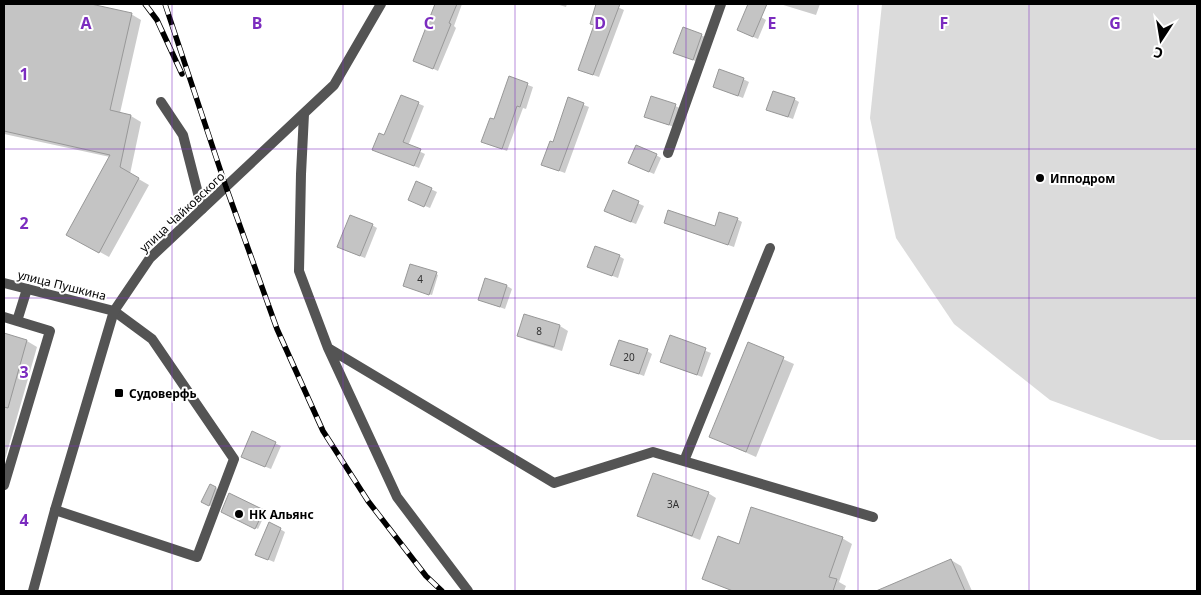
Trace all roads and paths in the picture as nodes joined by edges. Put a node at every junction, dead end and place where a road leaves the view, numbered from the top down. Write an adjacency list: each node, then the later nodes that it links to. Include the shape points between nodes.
1 (381, 4): 4 (street, улица Чайковского, via 334,85)
2 (721, 4): 5 (street)
3 (161, 102): 6 (street, via 183,135)
4 (304, 114): 6 (street, улица Чайковского); 13 (street, via 300,271)
5 (668, 153)
6 (202, 209): 10 (street, улица Чайковского, via 150,258)
7 (770, 248): 14 (street)
8 (4, 284): 9 (street, улица Пушкина)
9 (27, 290): 10 (street, улица Пушкина); 12 (street)
10 (114, 311): 16 (street, улица Чайковского); 16 (street, via 152,339 234,459 197,557)
11 (4, 317): 12 (street)
12 (17, 321): 15 (street, via 50,331)
13 (328, 348): 14 (street, via 554,483 653,452); 19 (street, via 397,498)
14 (684, 461): 17 (street)
15 (4, 485)
16 (55, 510): 18 (street, улица Чайковского)
17 (873, 517)
18 (33, 591)
19 (468, 591)

